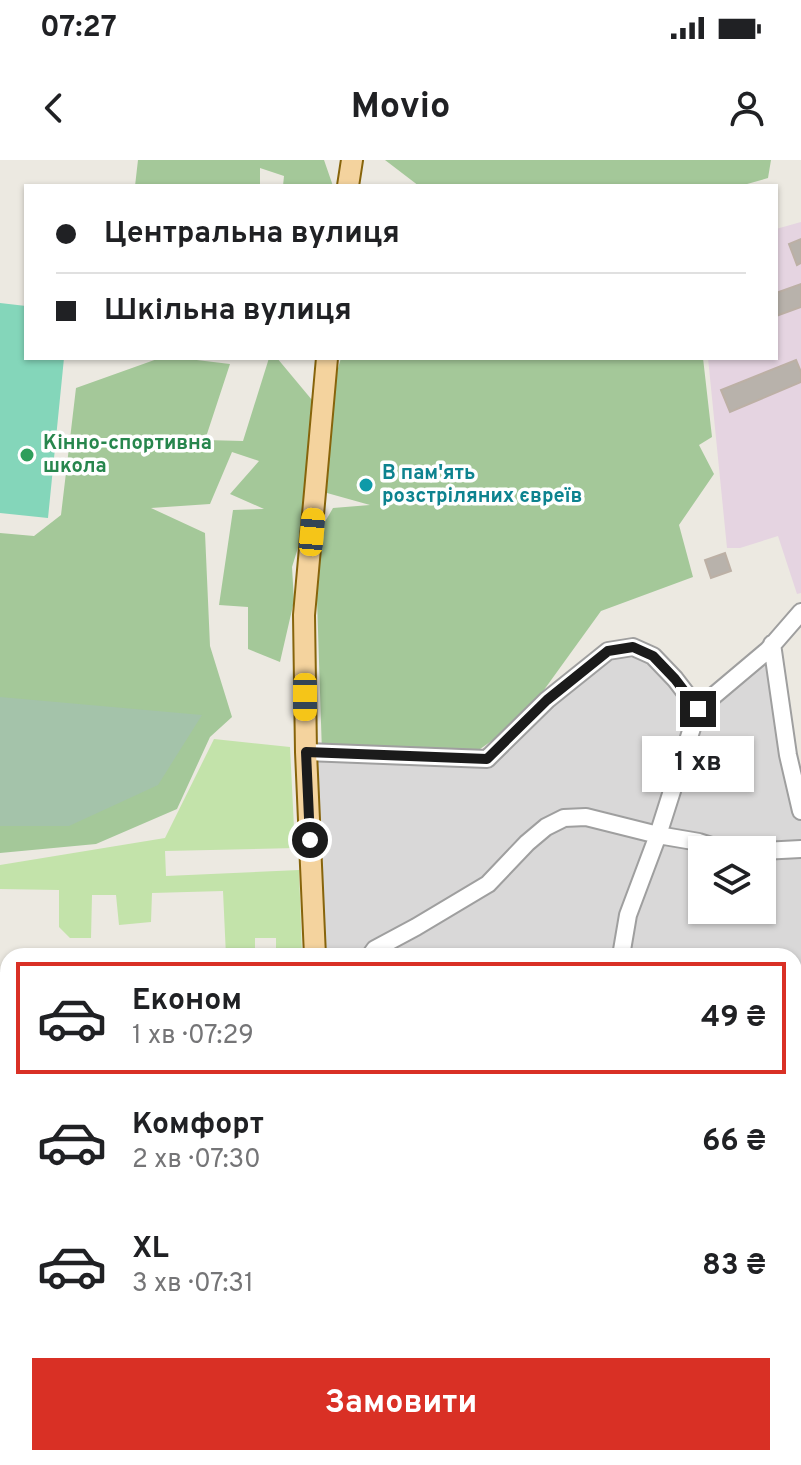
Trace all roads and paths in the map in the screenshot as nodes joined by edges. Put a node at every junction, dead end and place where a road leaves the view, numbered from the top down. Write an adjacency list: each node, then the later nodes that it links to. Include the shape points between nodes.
1 (352, 160): 2 (main road)
2 (348, 184)
3 (327, 360): 7 (main road, via 304,615)
4 (801, 612): 5 (street)
5 (772, 644): 6 (street); 8 (street)
6 (698, 709): 7 (street, via 653,656 633,647 608,651 547,700 487,759); 9 (street)
7 (306, 752): 13 (main road)
8 (801, 811)
9 (658, 835): 10 (street); 14 (street, via 586,817 564,818 527,843 488,884); 15 (street, via 628,915)
10 (688, 840)
11 (801, 849): 12 (street)
12 (776, 850)
13 (315, 948)
14 (377, 948)
15 (622, 948)

